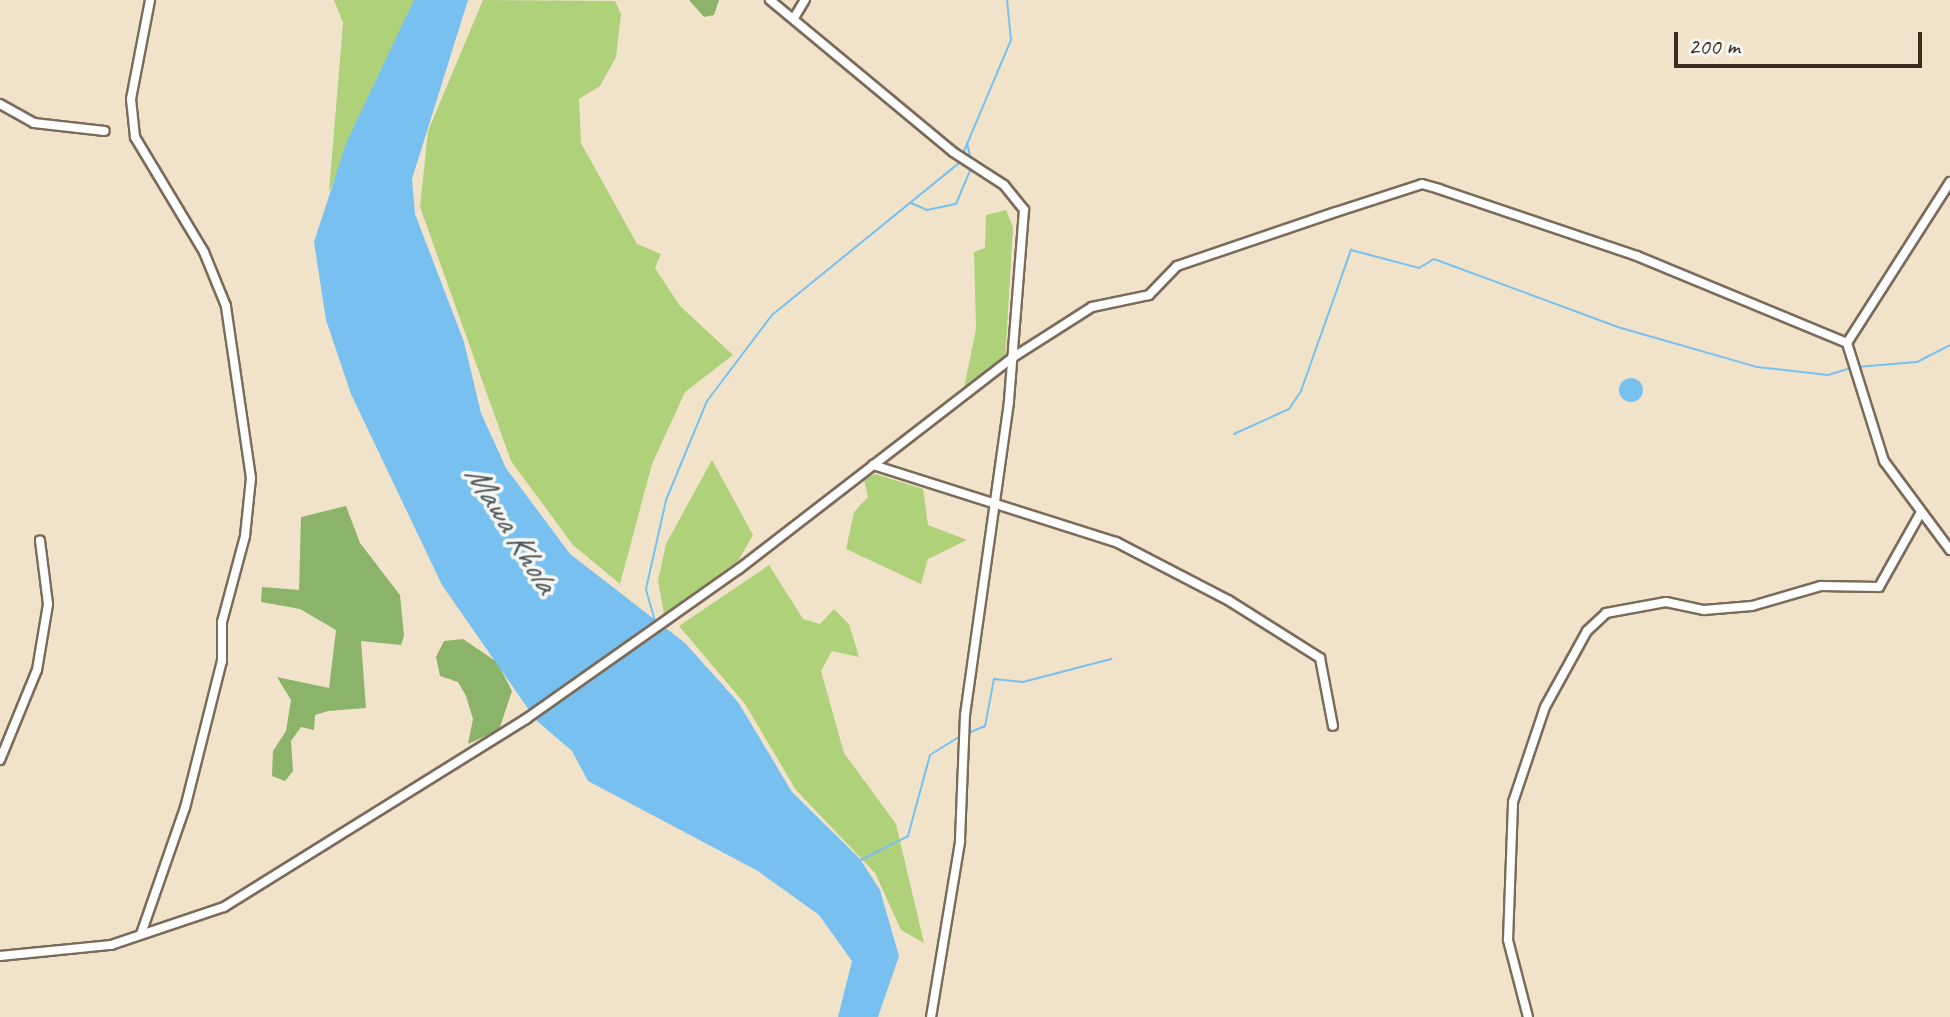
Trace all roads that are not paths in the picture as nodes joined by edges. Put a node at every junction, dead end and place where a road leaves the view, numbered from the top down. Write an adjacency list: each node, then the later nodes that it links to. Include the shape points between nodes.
1 (150, 0): 17 (street, via 131,99 135,137 223,295 251,478 245,536 222,622 222,661 185,808)
2 (770, 0): 4 (street)
3 (805, 0): 4 (street)
4 (794, 18): 9 (street, via 953,152 1004,185 1024,210)
5 (0, 104): 6 (street, via 34,123)
6 (105, 131)
7 (1950, 182): 8 (street)
8 (1847, 343): 9 (street, via 1637,256 1422,184 1177,266 1149,295 1106,300); 12 (street, via 1884,461)
9 (1012, 358): 10 (street); 11 (street)
10 (873, 465): 11 (street); 17 (street, via 739,569 526,719 224,907)
11 (991, 505): 15 (street, via 1130,549 1311,650 1320,658); 19 (street, via 965,715 960,842)
12 (1920, 514): 14 (street); 20 (street, via 1879,587 1821,586 1752,606 1704,610 1666,602 1606,613 1587,631 1545,707 1515,791 1508,940)
13 (40, 541): 16 (street, via 48,604 37,670)
14 (1950, 550)
15 (1333, 726)
16 (0, 760)
17 (141, 934): 18 (street, via 81,951)
18 (0, 956)
19 (931, 1017)
20 (1528, 1017)

